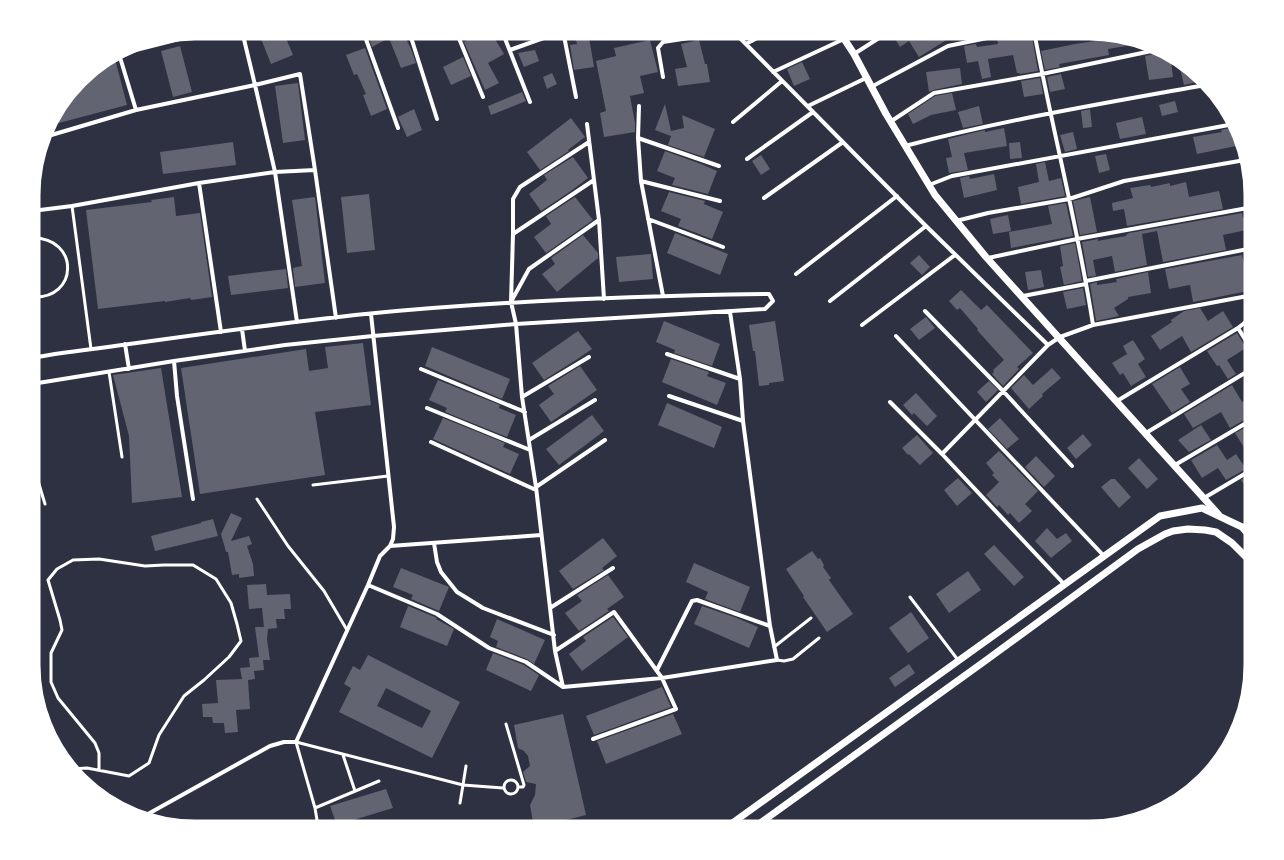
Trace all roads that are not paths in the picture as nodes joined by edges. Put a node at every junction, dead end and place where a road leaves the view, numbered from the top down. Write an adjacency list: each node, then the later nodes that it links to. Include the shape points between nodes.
1 (244, 38): 25 (street)
2 (365, 38): 41 (street)
3 (411, 38): 36 (street)
4 (459, 38): 28 (street)
5 (505, 38): 16 (street)
6 (542, 38): 16 (street)
7 (564, 38): 29 (street)
8 (688, 38): 22 (street, via 663,42 658,48)
9 (740, 38): 15 (street)
10 (757, 38): 15 (street)
11 (879, 38): 18 (street)
12 (987, 38): 27 (street, via 948,46)
13 (1035, 38): 21 (street)
14 (844, 39): 18 (street); 20 (street)
15 (746, 44): 20 (street)
16 (510, 50): 30 (street)
17 (1151, 51): 21 (street)
18 (854, 54): 23 (street)
19 (120, 57): 33 (street)
20 (773, 72): 24 (street)
21 (1042, 74): 35 (street); 38 (street, via 934,93)
22 (663, 77)
23 (866, 78): 27 (street); 32 (street)
24 (782, 80): 32 (street); 37 (street)
25 (256, 85): 33 (street); 51 (street, via 300,74); 52 (street)
26 (1202, 86): 35 (street)
27 (871, 87): 38 (street)
28 (483, 97)
29 (576, 97)
30 (530, 102)
31 (638, 106): 43 (street)
32 (808, 106): 34 (street)
33 (136, 110): 42 (street)
34 (813, 112): 45 (street); 48 (street)
35 (1051, 114): 46 (street); 47 (street)
36 (437, 119)
37 (733, 122)
38 (890, 122): 46 (street)
39 (587, 124): 44 (street)
40 (1230, 125): 47 (street)
41 (398, 128)
42 (50, 135)
43 (638, 138): 50 (street); 54 (street)
44 (589, 142): 53 (street); 68 (street, via 520,187 513,199)
45 (843, 142): 57 (street); 58 (street)
46 (905, 146): 56 (street)
47 (1060, 156): 56 (street, via 952,176); 59 (street)
48 (747, 159)
49 (1242, 160): 59 (street, via 1124,181)
50 (719, 166)
51 (315, 170): 52 (street); 87 (street)
52 (275, 172): 55 (street); 88 (street)
53 (594, 180): 65 (street); 68 (street)
54 (641, 181): 60 (street); 64 (street)
55 (199, 183): 61 (street); 95 (street)
56 (929, 185): 66 (street)
57 (897, 196): 67 (street); 75 (street)
58 (764, 198)
59 (1069, 199): 66 (street); 70 (street)
60 (720, 201)
61 (72, 206): 63 (street); 102 (lane)
62 (1246, 208): 70 (street)
63 (38, 210)
64 (648, 219): 71 (street); 77 (street)
65 (599, 220): 81 (street); 83 (street, via 529,269)
66 (956, 221): 74 (street)
67 (926, 226): 73 (street); 82 (street)
68 (513, 234): 83 (street)
69 (38, 238): 80 (lane, via 51,240 59,246 68,263 64,282 58,290 50,295)
70 (1077, 239): 74 (street); 76 (street)
71 (723, 247)
72 (1246, 249): 76 (street)
73 (955, 255): 91 (street); 101 (street)
74 (988, 258): 78 (street)
75 (796, 274)
76 (1086, 283): 78 (street); 92 (street)
77 (663, 296): 81 (street); 85 (street, via 769,294 773,301 765,309)
78 (1023, 296): 98 (street)
79 (1246, 296): 92 (street)
80 (38, 297)
81 (604, 299): 83 (street)
82 (830, 301)
83 (511, 302): 86 (street); 90 (street)
84 (925, 311): 114 (street)
85 (730, 312): 90 (street); 112 (street)
86 (371, 314): 87 (street); 96 (street)
87 (336, 318): 88 (street)
88 (297, 322): 94 (street)
89 (1246, 322): 93 (street)
90 (516, 324): 96 (street); 116 (street)
91 (862, 325)
92 (1093, 325): 98 (street)
93 (1238, 328): 99 (street); 118 (street)
94 (242, 329): 95 (street); 103 (street)
95 (221, 332): 100 (street)
96 (373, 336): 103 (street); 135 (street)
97 (896, 336): 123 (street)
98 (1060, 337): 101 (street); 118 (street)
99 (1246, 341)
100 (125, 344): 102 (street); 108 (street)
101 (1048, 345): 114 (street)
102 (91, 349): 105 (street)
103 (245, 351): 107 (street)
104 (667, 354): 112 (street)
105 (38, 357)
106 (590, 357): 116 (street)
107 (174, 361): 108 (street); 140 (street)
108 (129, 369): 110 (street)
109 (421, 369): 121 (street)
110 (109, 372): 113 (street); 131 (lane)
111 (1246, 372): 125 (street)
112 (740, 379): 122 (street)
113 (38, 383)
114 (1003, 391): 123 (street); 133 (street)
115 (669, 396): 122 (street)
116 (522, 397): 121 (street)
117 (595, 400): 126 (street)
118 (1117, 401): 125 (street)
119 (890, 402): 130 (street)
120 (426, 408): 129 (street)
121 (525, 412): 126 (street)
122 (743, 421): 158 (street)
123 (975, 421): 130 (street); 150 (street)
124 (1246, 423): 132 (street)
125 (1146, 433): 132 (street)
126 (529, 440): 129 (street)
127 (606, 440): 138 (street)
128 (431, 442): 138 (street)
129 (530, 450): 138 (street)
130 (942, 454): 153 (street)
131 (122, 457)
132 (1175, 465): 139 (street)
133 (1072, 466)
134 (1246, 473): 139 (street)
135 (388, 476): 137 (lane); 149 (street, via 394,527)
136 (38, 479): 142 (lane)
137 (313, 485)
138 (536, 488): 147 (street)
139 (1204, 498): 143 (street)
140 (193, 499)
141 (257, 500): 159 (lane, via 288,546 324,590)
142 (46, 504)
143 (1221, 517): 145 (street); 150 (street, via 1202,508 1160,516)
144 (1246, 524): 145 (street)
145 (1242, 527): 146 (street)
146 (1246, 532)
147 (541, 535): 148 (street); 156 (street)
148 (434, 543): 149 (street); 160 (street, via 441,572 457,592 483,608)
149 (390, 546): 154 (street, via 380,556)
150 (1104, 556): 153 (street)
151 (1246, 557): 186 (street, via 1216,532 1188,529 1165,534 1138,549)
152 (613, 568): 156 (street)
153 (1064, 584): 165 (street)
154 (368, 585): 159 (street); 168 (street, via 437,614 489,648 526,662)
155 (910, 597): 165 (lane)
156 (550, 608): 160 (street)
157 (811, 618): 162 (lane)
158 (770, 626): 162 (street); 166 (street, via 697,600 692,601)
159 (347, 630): 171 (street)
160 (554, 635): 163 (street)
161 (819, 638): 164 (lane, via 793,659)
162 (774, 647): 164 (street)
163 (556, 651): 166 (street, via 614,612); 168 (street)
164 (777, 660): 167 (street)
165 (958, 660): 185 (street)
166 (657, 670): 167 (street)
167 (662, 678): 168 (street); 170 (street, via 676,709)
168 (564, 687)
169 (506, 724): 178 (lane, via 524,785)
170 (593, 739)
171 (296, 742): 172 (lane); 182 (lane); 183 (street, via 270,746)
172 (343, 755): 177 (lane); 180 (lane)
173 (466, 766): 177 (lane)
174 (77, 769): 175 (lane)
175 (99, 770): 175 (lane, via 130,776 149,763 159,735 184,696 229,657 241,641 231,603 220,585 216,579 193,565 145,566 99,559 73,560 57,569 48,580 62,630 51,653 51,682 58,698 95,743 99,753)
176 (379, 781): 180 (lane)
177 (463, 785): 179 (lane); 181 (lane)
178 (518, 787): 179 (lane, via 512,794 505,792); 179 (lane, via 516,782 510,779)
179 (503, 788)
180 (355, 791): 182 (lane)
181 (460, 803)
182 (315, 808): 184 (lane)
183 (147, 815)
184 (315, 822)
185 (734, 822)
186 (762, 822)

